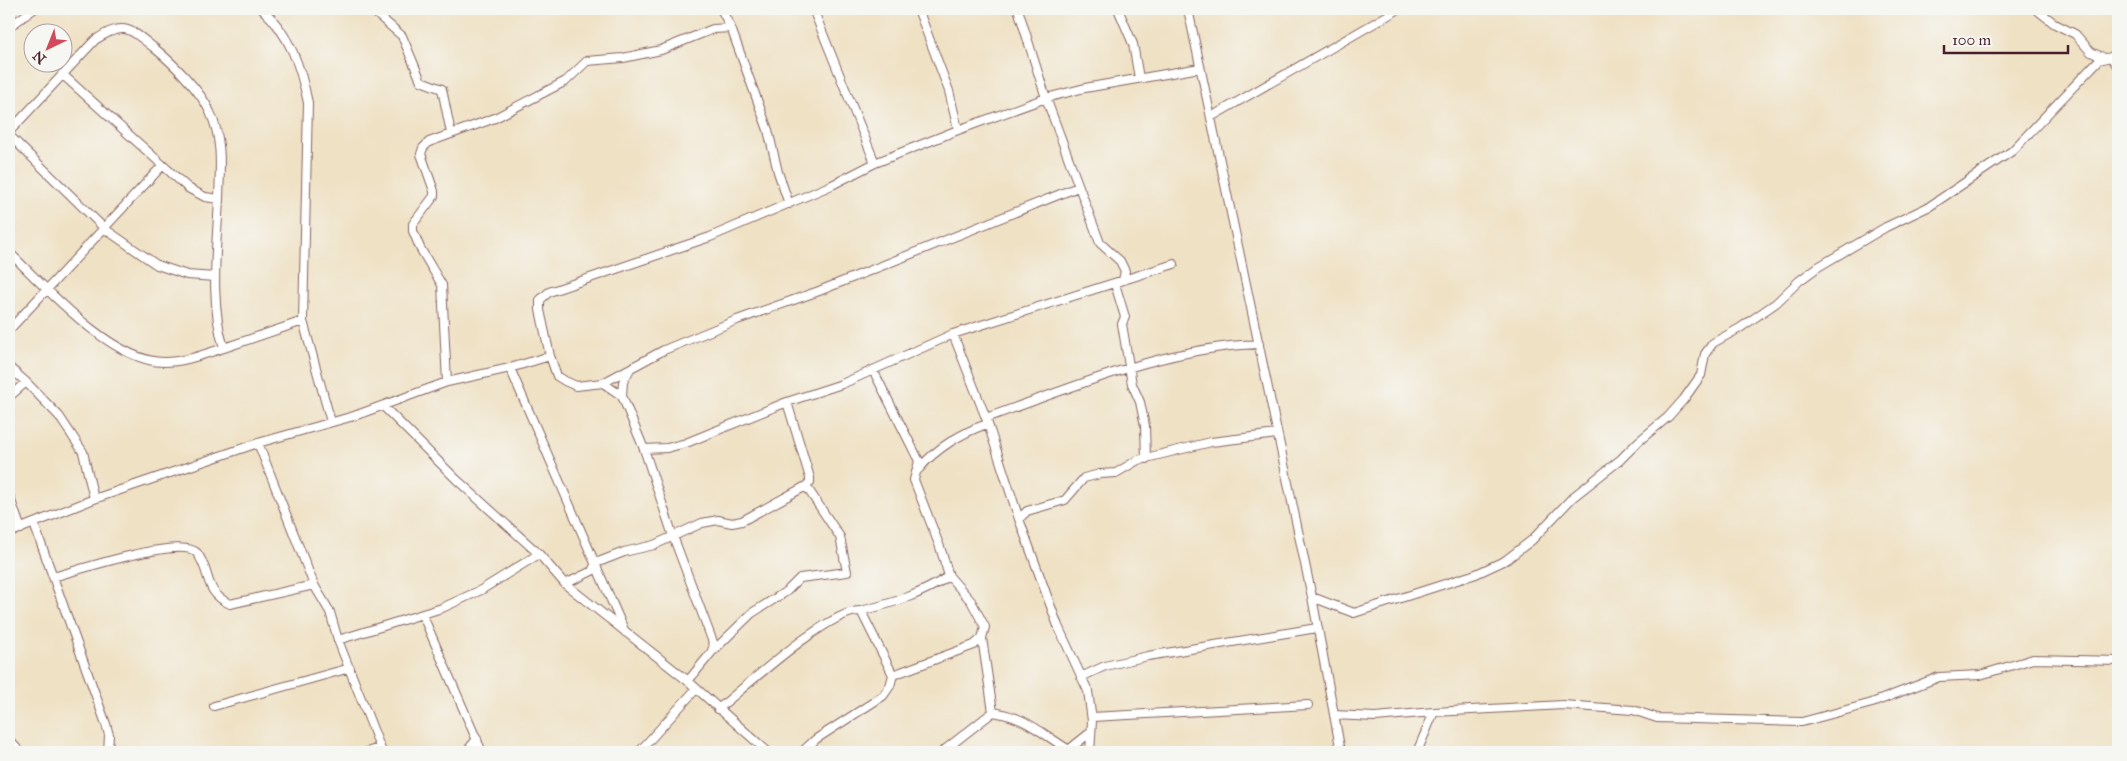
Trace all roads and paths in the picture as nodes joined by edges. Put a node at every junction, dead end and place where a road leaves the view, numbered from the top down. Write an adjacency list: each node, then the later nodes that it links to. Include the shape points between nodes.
1 (34, 9): 12 (street)
2 (262, 9): 36 (street, via 276,21 291,47 303,76 308,103)
3 (371, 9): 24 (street, via 402,36 421,80 442,89)
4 (721, 9): 13 (street)
5 (813, 9): 25 (street)
6 (918, 9): 22 (street, via 949,91)
7 (1018, 9): 20 (street)
8 (1118, 9): 19 (street, via 1133,44)
9 (1188, 9): 17 (street)
10 (1399, 9): 21 (street)
11 (2036, 9): 15 (street, via 2075,34 2091,52)
12 (9, 27)
13 (731, 28): 24 (street, via 713,29 661,50 587,61 566,82 496,118); 29 (street, via 768,130)
14 (2118, 52): 15 (street)
15 (2108, 58): 16 (street); 75 (street, via 2099,60 2012,151 1930,206 1818,266 1776,303 1713,344 1705,354 1701,375 1668,417 1573,497 1532,540 1506,560 1476,574 1354,613)
16 (2118, 67)
17 (1200, 68): 19 (street); 21 (street)
18 (62, 74): 23 (street); 26 (street); 28 (street, via 94,40 112,29 130,29 149,44 198,92 210,111 221,148)
19 (1139, 78): 20 (street)
20 (1046, 98): 22 (street); 27 (street)
21 (1211, 117): 39 (street)
22 (958, 130): 25 (street)
23 (9, 133): 30 (street)
24 (451, 133): 48 (street, via 430,142 421,150 434,196 413,224 420,248 442,284)
25 (875, 163): 29 (street)
26 (162, 166): 28 (street, via 196,193); 30 (street)
27 (1078, 187): 34 (street, via 1100,243 1120,261 1125,271); 44 (street, via 819,291 737,320 664,350)
28 (219, 199): 33 (street)
29 (789, 204): 41 (street, via 710,237 549,292 540,300 540,310)
30 (105, 228): 33 (street, via 157,265 173,272); 35 (street)
31 (9, 252): 35 (street)
32 (1174, 264): 34 (street)
33 (215, 277): 40 (street, via 216,323)
34 (1119, 282): 38 (street); 45 (street, via 1125,317 1122,324)
35 (47, 289): 37 (street); 40 (street, via 119,350 162,362 180,362)
36 (303, 321): 40 (street); 55 (street)
37 (9, 330)
38 (953, 334): 46 (street); 54 (street)
39 (1259, 344): 45 (street, via 1196,351); 56 (street)
40 (224, 348)
41 (550, 356): 43 (street); 49 (street, via 557,376 565,381 576,386)
42 (9, 367): 47 (street)
43 (510, 368): 48 (street); 70 (street)
44 (630, 369): 49 (street); 50 (street, via 622,382)
45 (1131, 369): 54 (street); 59 (street, via 1132,384 1145,426)
46 (873, 370): 52 (street); 60 (street, via 907,433 919,461)
47 (26, 382): 51 (street); 63 (street, via 60,416 83,452)
48 (447, 382): 53 (street)
49 (603, 382): 50 (street)
50 (622, 396): 58 (street)
51 (9, 397)
52 (787, 402): 58 (street, via 686,443); 61 (street, via 810,478)
53 (384, 407): 55 (street); 69 (street, via 456,479)
54 (987, 421): 60 (street, via 928,459); 64 (street)
55 (331, 422): 57 (street)
56 (1277, 434): 59 (street, via 1211,442); 75 (street)
57 (258, 442): 63 (street); 74 (street)
58 (644, 449): 68 (street)
59 (1146, 458): 64 (street, via 1116,473 1084,478 1065,500 1027,511)
60 (918, 470): 71 (street, via 914,480)
61 (806, 486): 68 (street, via 742,521 718,520); 82 (street, via 840,538 847,572 800,578 787,591 752,613)
62 (9, 495): 66 (street)
63 (94, 499): 65 (street)
64 (1019, 519): 86 (street, via 1058,626)
65 (34, 524): 66 (street); 72 (street)
66 (21, 529): 67 (street)
67 (9, 533)
68 (673, 536): 70 (street); 82 (street, via 711,635 714,645)
69 (539, 554): 73 (street); 77 (street, via 481,590)
70 (596, 563): 73 (street, via 592,571); 79 (street)
71 (949, 576): 76 (street, via 906,599); 80 (street, via 971,601 985,627)
72 (53, 577): 74 (street, via 160,548 185,547 194,549 200,558 218,599 230,604); 102 (street, via 106,724)
73 (565, 584): 79 (street)
74 (314, 585): 81 (street, via 330,612)
75 (1312, 597): 78 (street)
76 (861, 611): 85 (street); 91 (street, via 854,610 831,621 806,638)
77 (423, 616): 81 (street); 97 (street)
78 (1317, 628): 86 (street, via 1148,656 1105,666); 94 (street)
79 (626, 634): 87 (street)
80 (982, 638): 85 (street, via 974,645); 92 (street)
81 (338, 640): 84 (street)
82 (711, 653): 87 (street)
83 (2118, 661): 93 (street, via 2033,660 1980,675 1939,677 1872,702 1802,722 1656,718 1633,710 1563,705)
84 (350, 668): 90 (street); 99 (street)
85 (893, 675): 108 (street, via 883,696 816,739)
86 (1081, 677): 95 (street, via 1088,692)
87 (688, 681): 88 (street)
88 (696, 689): 91 (street); 106 (street)
89 (1308, 705): 95 (street)
90 (214, 706)
91 (718, 709): 107 (street)
92 (993, 712): 100 (street, via 1012,715 1030,723); 109 (street)
93 (1434, 712): 94 (street, via 1375,717); 112 (street)
94 (1334, 714): 111 (street)
95 (1092, 717): 96 (street)
96 (1091, 732): 100 (street); 110 (street)
97 (477, 739): 104 (street); 105 (street)
98 (9, 740): 101 (street)
99 (380, 750): 103 (street)
100 (1067, 751)
101 (20, 752)
102 (108, 752)
103 (367, 752)
104 (466, 752)
105 (482, 752)
106 (639, 752)
107 (768, 752)
108 (802, 752)
109 (942, 752)
110 (1090, 752)
111 (1341, 752)
112 (1417, 752)

